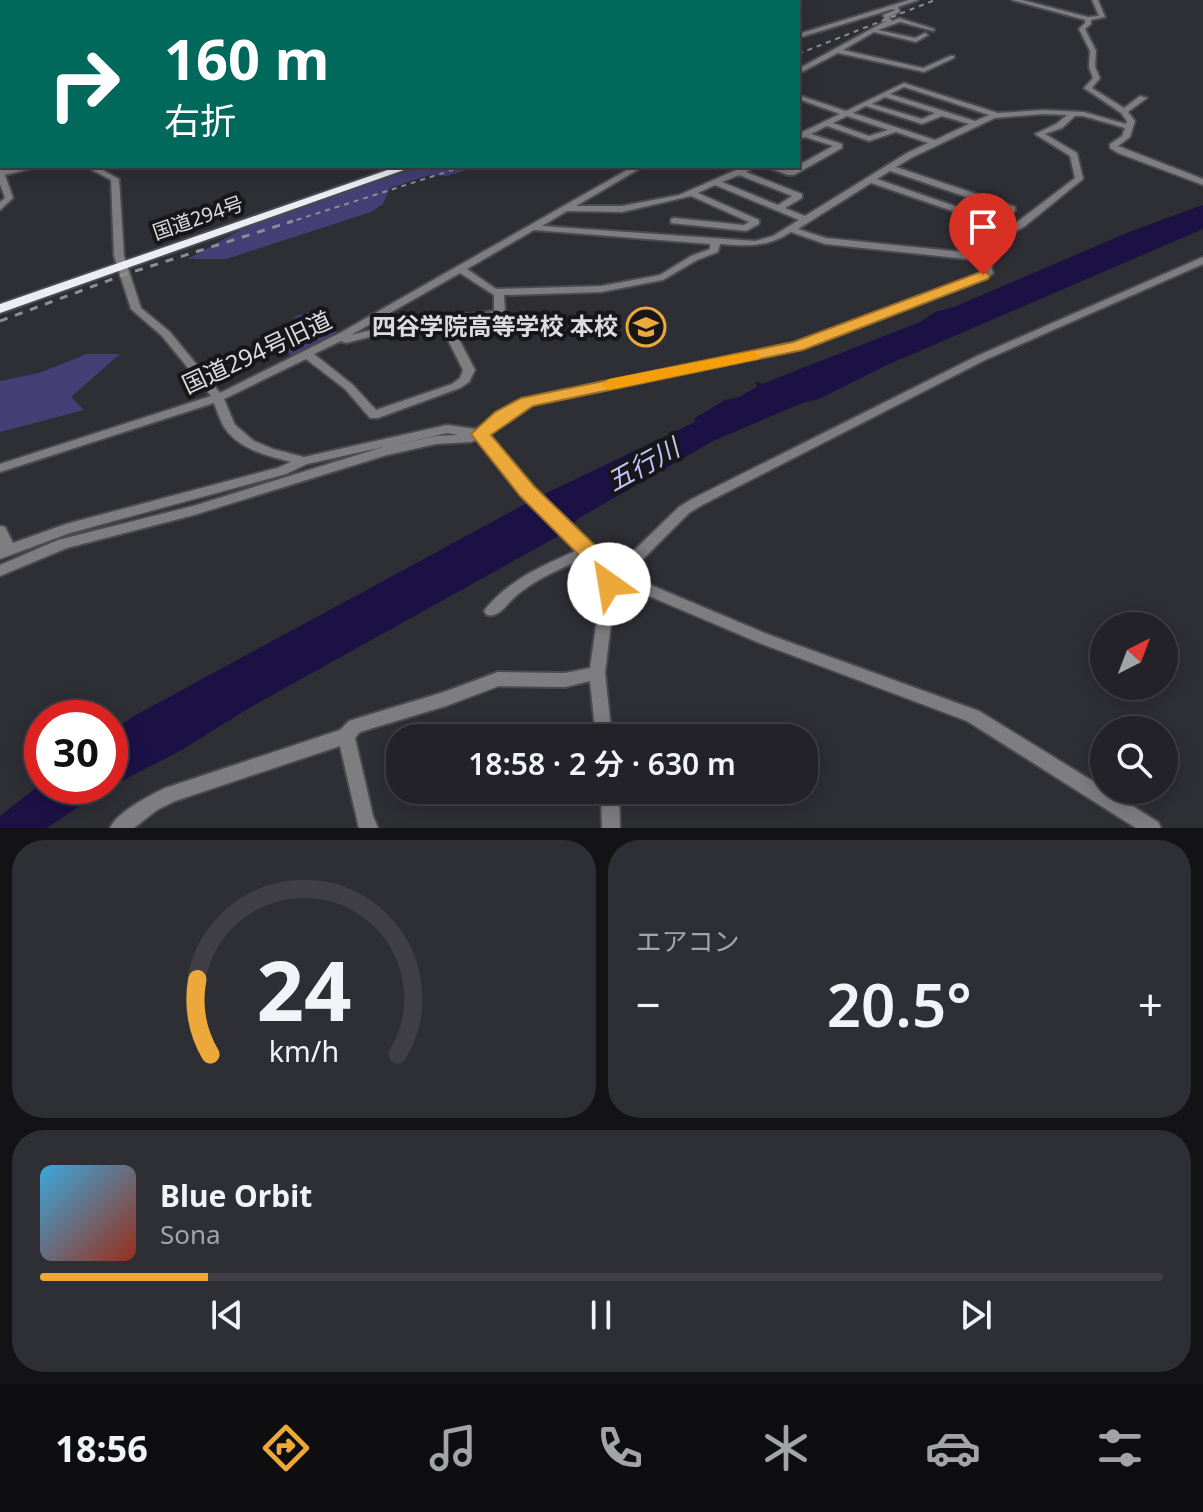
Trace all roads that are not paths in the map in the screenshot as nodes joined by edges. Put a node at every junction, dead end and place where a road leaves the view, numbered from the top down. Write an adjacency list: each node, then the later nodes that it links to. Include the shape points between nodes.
1 (915, 0): 4 (street)
2 (1015, 0): 5 (street)
3 (1095, 0): 5 (street, via 1102,17)
4 (895, 7): 6 (street, via 898,11 885,16); 8 (street)
5 (1088, 19): 15 (street, via 1082,29 1093,51 1097,78 1088,88)
6 (891, 22): 7 (street); 7 (street, via 929,33 916,40)
7 (871, 30): 9 (street)
8 (800, 35)
9 (835, 50): 10 (street, via 924,70); 11 (street)
10 (952, 57)
11 (800, 71)
12 (885, 95): 16 (street); 19 (street); 22 (street, via 904,85)
13 (800, 98): 18 (street)
14 (1143, 98): 17 (street)
15 (1104, 100): 17 (street); 21 (street)
16 (866, 104): 18 (street); 19 (street, via 922,122)
17 (1124, 111): 25 (street, via 1131,121)
18 (847, 113): 23 (street); 26 (street)
19 (942, 113): 24 (street)
20 (1073, 114): 21 (street); 22 (street); 57 (street, via 1039,134 1074,155 1079,179)
21 (1090, 115): 25 (street)
22 (993, 117): 24 (street)
23 (826, 123): 26 (street, via 869,139); 27 (street)
24 (976, 124): 28 (street)
25 (1128, 127): 30 (street, via 1126,137 1113,146)
26 (895, 130): 28 (street)
27 (801, 135): 38 (street, via 839,146)
28 (935, 143): 40 (street)
29 (1158, 155): 30 (street)
30 (1152, 163): 45 (street)
31 (25, 168): 41 (street)
32 (93, 168): 62 (street, via 115,179)
33 (390, 168): 62 (highway, 国道294号)
34 (404, 168): 62 (highway, 国道294号)
35 (637, 168): 50 (street, 国道294号旧道)
36 (748, 168): 42 (street)
37 (777, 168): 39 (street, via 791,173)
38 (800, 168)
39 (800, 168)
40 (890, 168): 43 (street); 46 (street)
41 (0, 172): 49 (street, via 9,198)
42 (739, 172): 44 (street); 51 (street, via 799,196)
43 (871, 180): 48 (street); 52 (street)
44 (715, 182): 47 (street); 51 (street)
45 (1203, 182)
46 (954, 185): 48 (street); 54 (street, via 1012,209)
47 (686, 195): 50 (street, via 622,209); 53 (street); 53 (street, via 756,222 746,228)
48 (931, 201): 54 (street)
49 (0, 207)
50 (568, 209): 55 (street, 国道294号旧道)
51 (778, 209): 52 (street)
52 (806, 220): 56 (street)
53 (674, 221): 58 (street)
54 (994, 222): 57 (street)
55 (534, 228): 58 (street); 63 (street, 国道294号旧道)
56 (790, 229): 59 (street, via 755,244); 60 (street, via 825,241)
57 (1013, 229): 60 (street)
58 (669, 237): 59 (street)
59 (715, 241): 64 (street, via 715,250 663,277 601,289)
60 (966, 254): 73 (street, via 984,259 988,273 797,346 527,402)
61 (1203, 260): 68 (street)
62 (122, 262): 65 (highway, 国道294号); 67 (highway, 国道294号); 72 (street, via 136,309 166,334)
63 (460, 269): 64 (street); 70 (street, 国道294号旧道)
64 (499, 292): 69 (street, via 497,314)
65 (0, 302)
66 (1074, 302): 68 (street)
67 (0, 309)
68 (1091, 309): 80 (street, via 955,371 697,502)
69 (444, 321): 70 (street, via 405,325); 71 (street, via 469,370 465,380 374,415)
70 (323, 347): 71 (street, 国道294号旧道)
71 (308, 355): 72 (street, 国道294号旧道)
72 (218, 398): 74 (street, via 230,427 250,444 281,458); 75 (street, 国道294号旧道)
73 (480, 434): 74 (street, via 447,429); 78 (street, via 527,491); 79 (street, via 385,451 63,544)
74 (304, 461): 77 (street)
75 (0, 468)
76 (0, 531): 77 (street)
77 (4, 551)
78 (588, 551): 80 (street); 81 (street, via 527,578)
79 (0, 571)
80 (613, 574): 82 (street); 89 (street, via 762,638 973,716)
81 (492, 611)
82 (597, 673): 83 (street); 84 (street, via 565,680 498,679 355,726)
83 (602, 724)
84 (346, 736): 86 (street, via 171,794); 87 (street)
85 (610, 804): 88 (street)
86 (119, 828)
87 (369, 828)
88 (611, 828)
89 (1152, 828)

